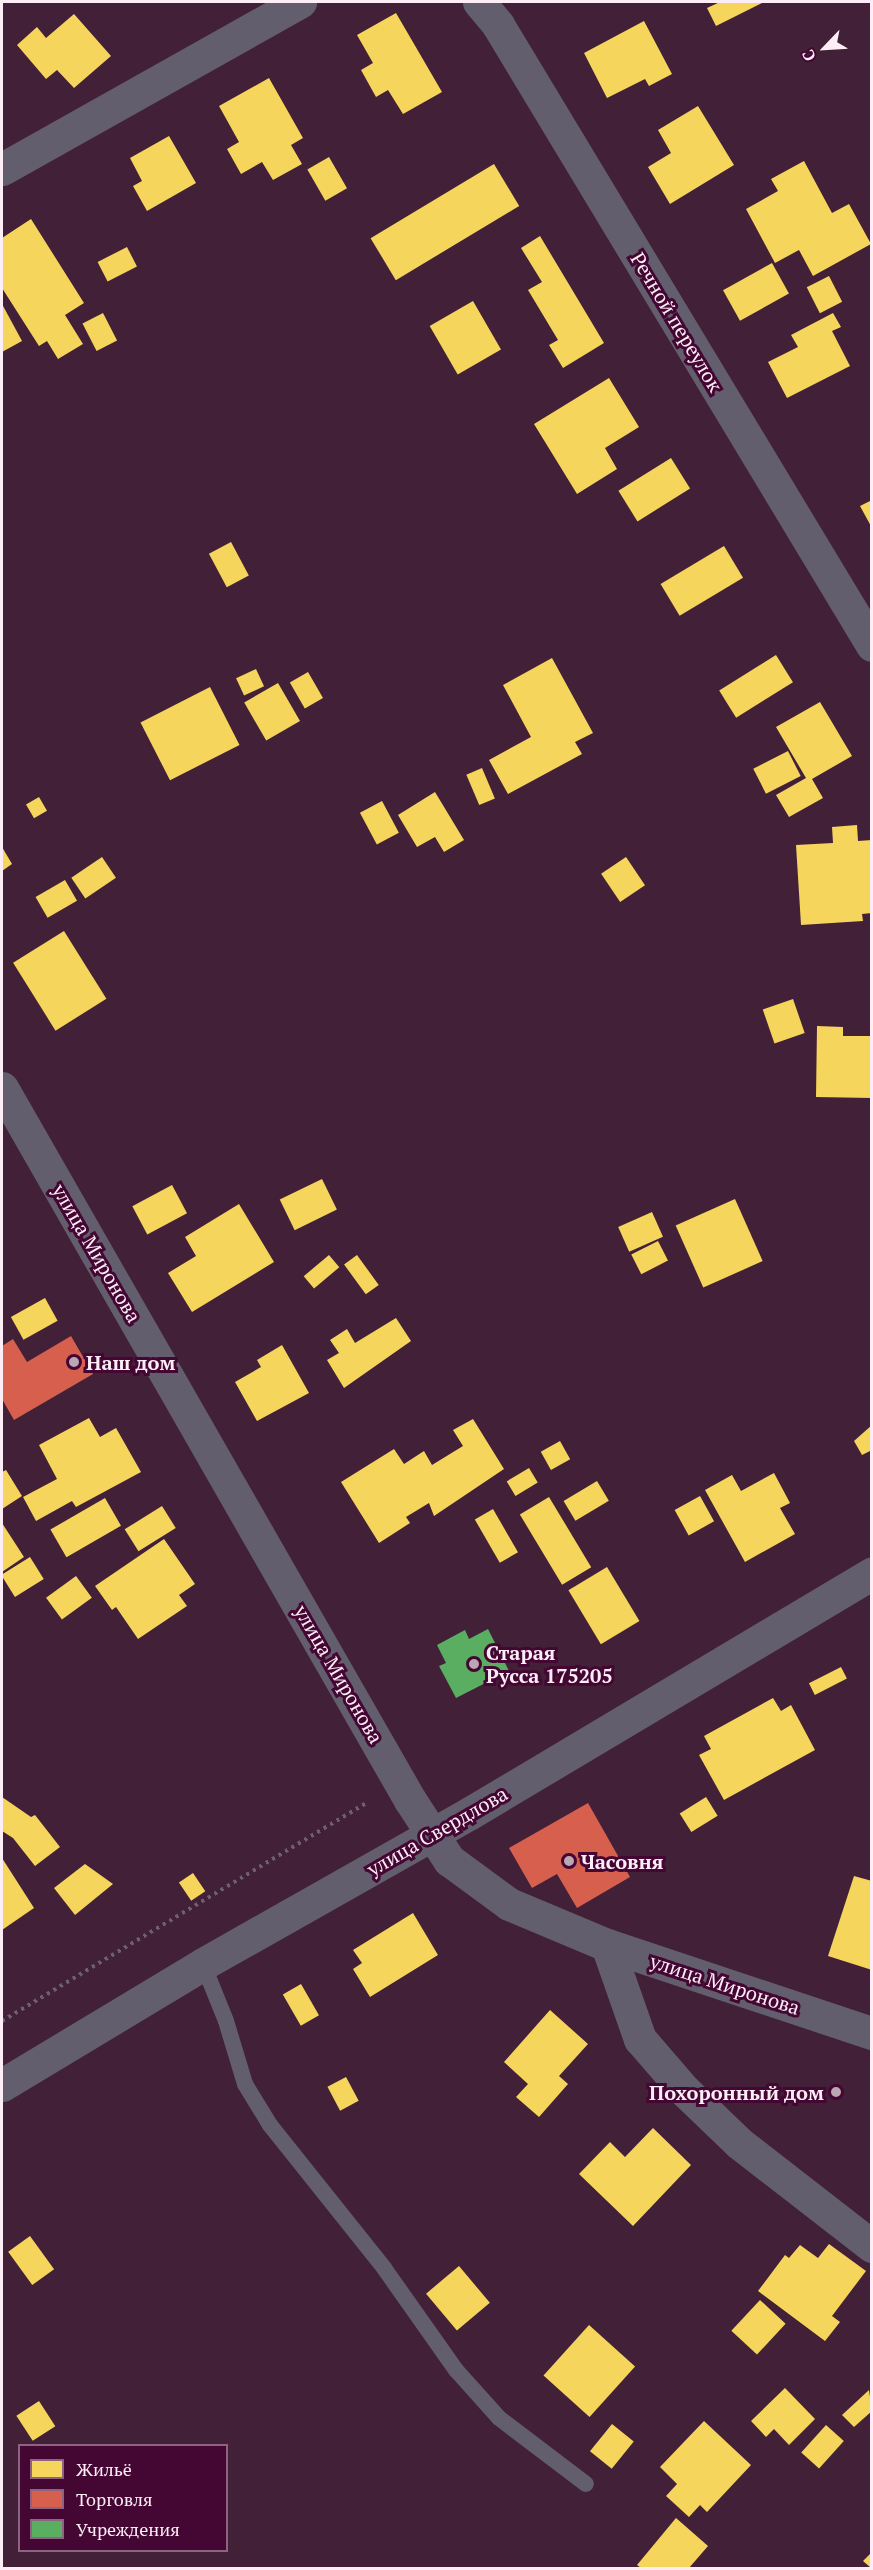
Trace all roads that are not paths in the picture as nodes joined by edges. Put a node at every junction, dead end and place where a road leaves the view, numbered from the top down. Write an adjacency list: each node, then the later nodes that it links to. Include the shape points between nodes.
1 (300, 2): 3 (street)
2 (479, 2): 4 (street, Речной переулок, via 505,36)
3 (2, 169)
4 (872, 645)
5 (2, 1088): 7 (street, улица Миронова)
6 (872, 1573): 7 (street, улица Свердлова)
7 (433, 1834): 8 (street, улица Миронова, via 448,1860 510,1904); 9 (street, улица Свердлова)
8 (608, 1945): 10 (street, улица Миронова); 12 (street, via 640,2039 684,2090 739,2143)
9 (203, 1964): 11 (street, улица Свердлова); 13 (lane, via 226,2021 244,2084 270,2126 384,2268 456,2370 499,2418)
10 (872, 2033)
11 (2, 2085)
12 (872, 2246)
13 (586, 2484)

